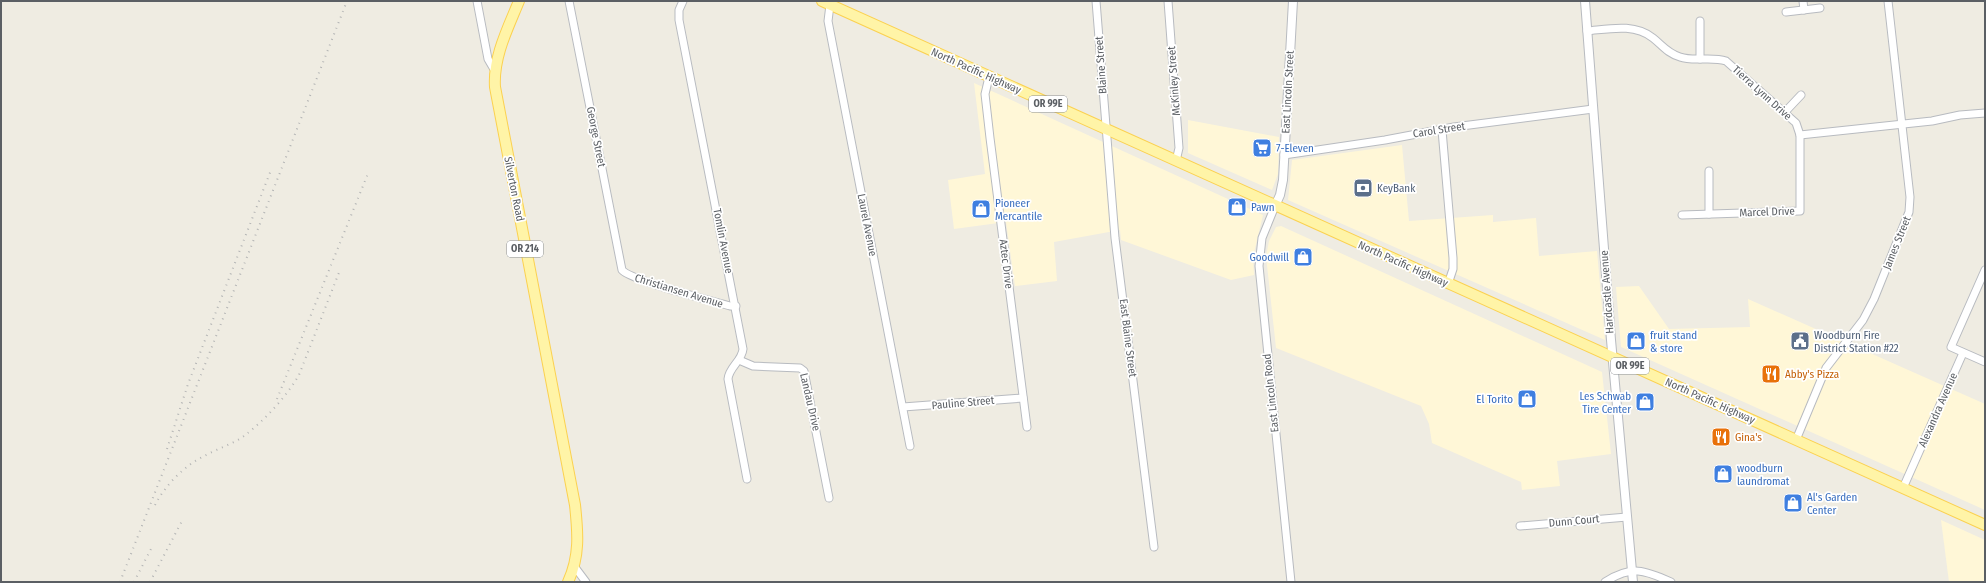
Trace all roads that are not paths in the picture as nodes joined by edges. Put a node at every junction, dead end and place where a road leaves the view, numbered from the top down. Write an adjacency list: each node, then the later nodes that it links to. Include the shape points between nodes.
1 (477, 1): 18 (street, Silverton Road, via 488,59)
2 (519, 1): 18 (main road, OR 214, via 504,38)
3 (569, 1): 35 (street, George Street)
4 (683, 1): 37 (street, Tomlin Avenue, via 679,10 679,20)
5 (1096, 1): 25 (street, Blaine Street)
6 (1168, 1): 29 (street, McKinley Street, via 1179,148)
7 (1293, 1): 28 (street, East Lincoln Street)
8 (1585, 1): 16 (street, Hardcastle Avenue)
9 (1804, 1): 13 (street)
10 (1888, 1): 24 (street, James Street)
11 (826, 3): 19 (main road, North Pacific Highway / OR 99E); 43 (street, Laurel Avenue)
12 (1820, 8): 13 (street)
13 (1804, 10): 14 (street)
14 (1786, 12)
15 (1700, 21): 17 (street)
16 (1587, 30): 17 (street, Tierra Lynn Drive, via 1635,29 1652,37 1670,54); 21 (street, Hardcastle Avenue)
17 (1700, 59): 22 (street, Tierra Lynn Drive, via 1726,61)
18 (495, 71): 54 (main road, Silverton Road / OR 214, via 496,94 578,531 578,550)
19 (989, 77): 25 (main road, North Pacific Highway / OR 99E); 42 (street, Aztec Drive, via 985,94)
20 (1801, 95): 22 (street)
21 (1593, 109): 26 (street, Carol Street); 39 (street, Hardcastle Avenue)
22 (1784, 113): 27 (street, Tierra Lynn Drive, via 1798,127)
23 (1985, 113): 24 (street)
24 (1902, 124): 27 (street); 45 (street, James Street, via 1910,197 1907,220 1867,312 1826,368)
25 (1106, 130): 29 (main road, North Pacific Highway / OR 99E); 53 (street, East Blaine Street, via 1115,238)
26 (1442, 130): 28 (street, Carol Street); 36 (street, via 1453,269)
27 (1800, 135): 33 (street, Marcel Drive, via 1800,211)
28 (1284, 155): 31 (street, East Lincoln Street, via 1281,191)
29 (1176, 161): 31 (main road, North Pacific Highway / OR 99E)
30 (1709, 171): 33 (street)
31 (1275, 206): 36 (main road, North Pacific Highway / OR 99E); 58 (street, East Lincoln Road, via 1262,238 1259,254)
32 (1682, 214): 33 (street, Marcel Drive)
33 (1709, 214)
34 (1985, 270): 38 (street, via 1951,347)
35 (623, 272): 37 (street, Christiansen Avenue)
36 (1448, 284): 39 (main road, North Pacific Highway / OR 99E)
37 (736, 306): 40 (street, Tomlin Avenue, via 743,349)
38 (1963, 353): 41 (street); 48 (street, Alexandra Avenue)
39 (1613, 358): 45 (main road, North Pacific Highway / OR 99E); 50 (street, Hardcastle Avenue)
40 (740, 360): 47 (street, Tomlin Avenue, via 730,372 729,383); 49 (street, Landau Drive, via 753,366 800,368 804,371)
41 (1985, 362)
42 (1023, 398): 43 (street, Pauline Street); 44 (street, Aztec Drive)
43 (903, 407): 46 (street, Laurel Avenue)
44 (1027, 427)
45 (1796, 440): 48 (main road, North Pacific Highway / OR 99E)
46 (910, 446)
47 (747, 479)
48 (1903, 488): 51 (main road, North Pacific Highway / OR 99E)
49 (830, 498)
50 (1627, 517): 52 (street, Dunn Court); 55 (street, Hardcastle Avenue)
51 (1985, 525)
52 (1520, 526)
53 (1154, 547)
54 (574, 566): 56 (main road, OR 214); 57 (street)
55 (1632, 572): 59 (street, via 1614,576); 60 (street, Hardcastle Avenue); 61 (street, via 1648,572)
56 (568, 582)
57 (586, 582)
58 (1291, 582)
59 (1605, 582)
60 (1632, 582)
61 (1671, 582)

